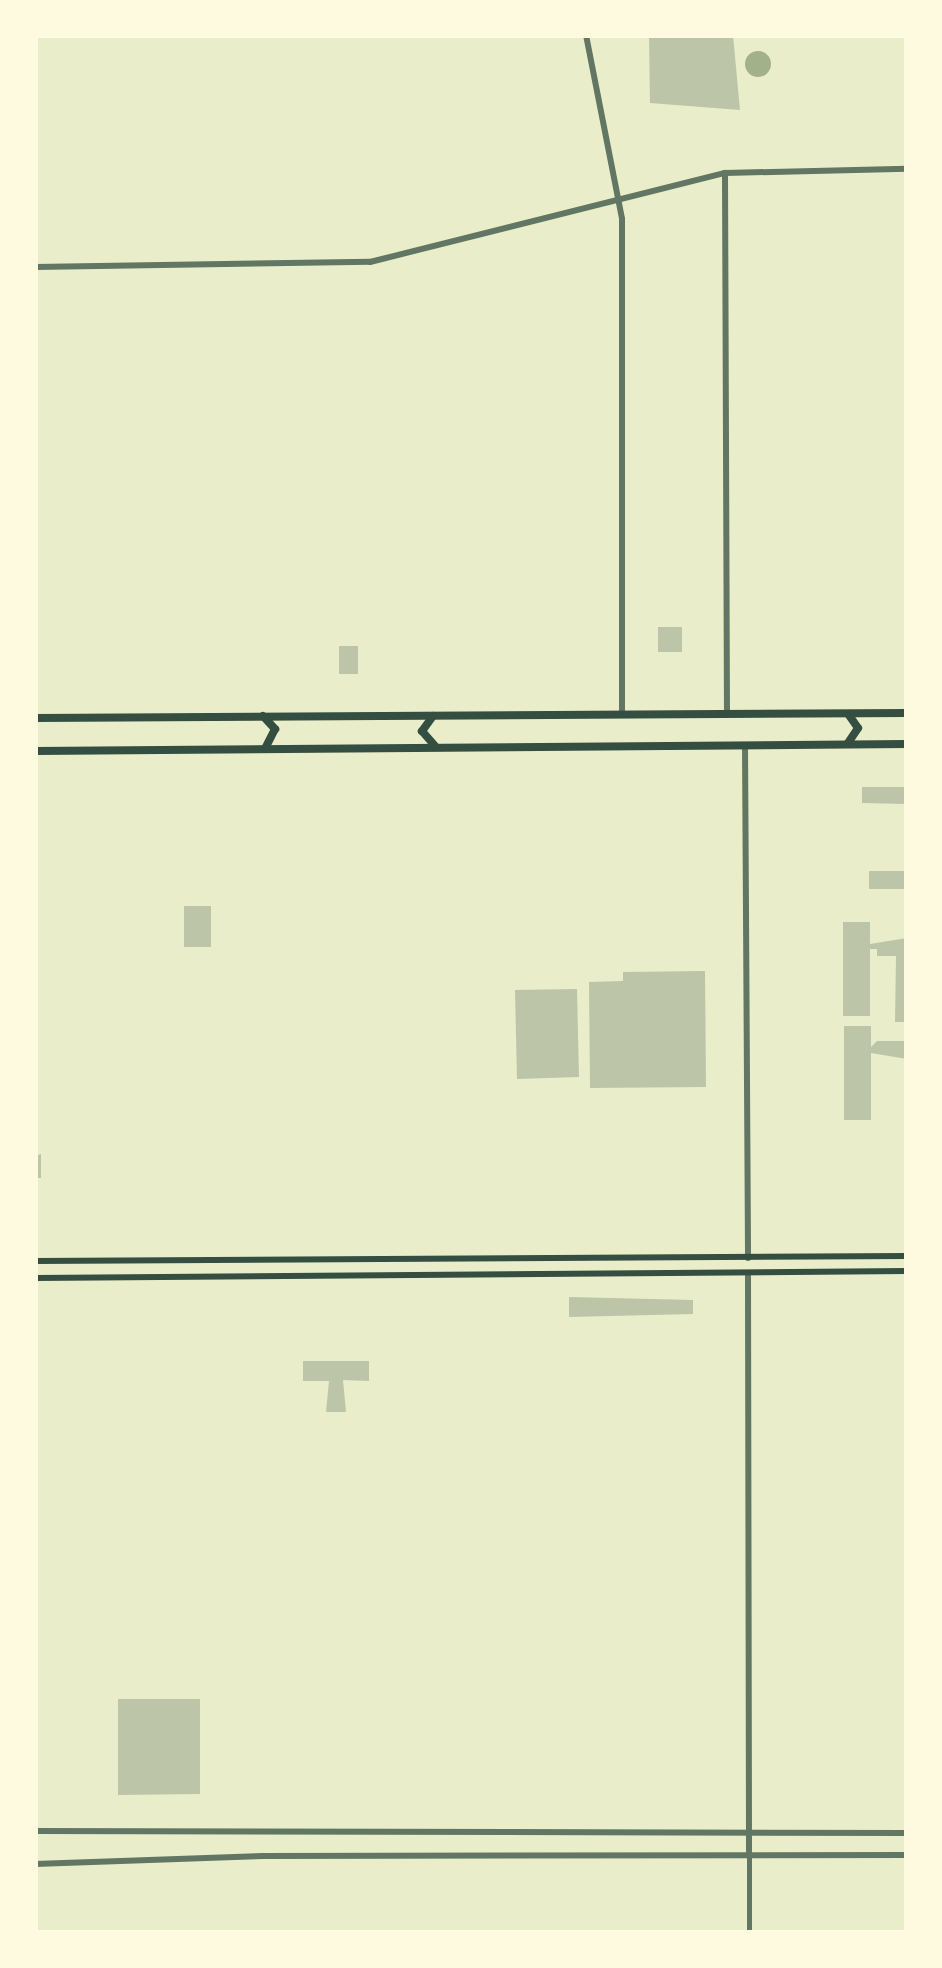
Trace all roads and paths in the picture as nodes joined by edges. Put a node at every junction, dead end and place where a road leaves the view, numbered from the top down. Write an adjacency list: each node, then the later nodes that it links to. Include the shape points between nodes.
1 (586, 35): 4 (street)
2 (907, 169): 3 (street)
3 (725, 173): 4 (street); 6 (street)
4 (620, 202): 5 (street, via 370,262); 7 (street)
5 (35, 268)
6 (728, 713): 7 (main road); 8 (main road)
7 (622, 714): 10 (main road)
8 (843, 714): 9 (main road); 14 (main road, via 858,728)
9 (907, 714)
10 (438, 715): 11 (main road); 16 (main road, via 422,731)
11 (262, 716): 12 (main road); 17 (main road, via 276,732)
12 (35, 718)
13 (745, 744): 14 (main road); 16 (main road); 21 (street)
14 (844, 744): 15 (main road)
15 (907, 744)
16 (438, 747): 17 (main road)
17 (262, 749): 18 (main road)
18 (35, 751)
19 (859, 1256): 20 (main road); 21 (main road); 26 (main road, via 854,1265)
20 (907, 1256)
21 (748, 1258): 24 (main road); 28 (main road)
22 (35, 1261): 23 (main road)
23 (373, 1261): 24 (main road); 29 (main road)
24 (389, 1261): 27 (main road)
25 (907, 1271): 26 (main road)
26 (862, 1272): 28 (main road)
27 (390, 1274): 28 (main road); 29 (main road)
28 (748, 1274): 33 (street)
29 (375, 1275): 30 (main road)
30 (35, 1278)
31 (35, 1830): 33 (street)
32 (907, 1833): 33 (street)
33 (749, 1834): 34 (street)
34 (749, 1854): 35 (street); 36 (street, via 245,1856); 37 (street)
35 (907, 1855)
36 (35, 1864)
37 (749, 1933)

